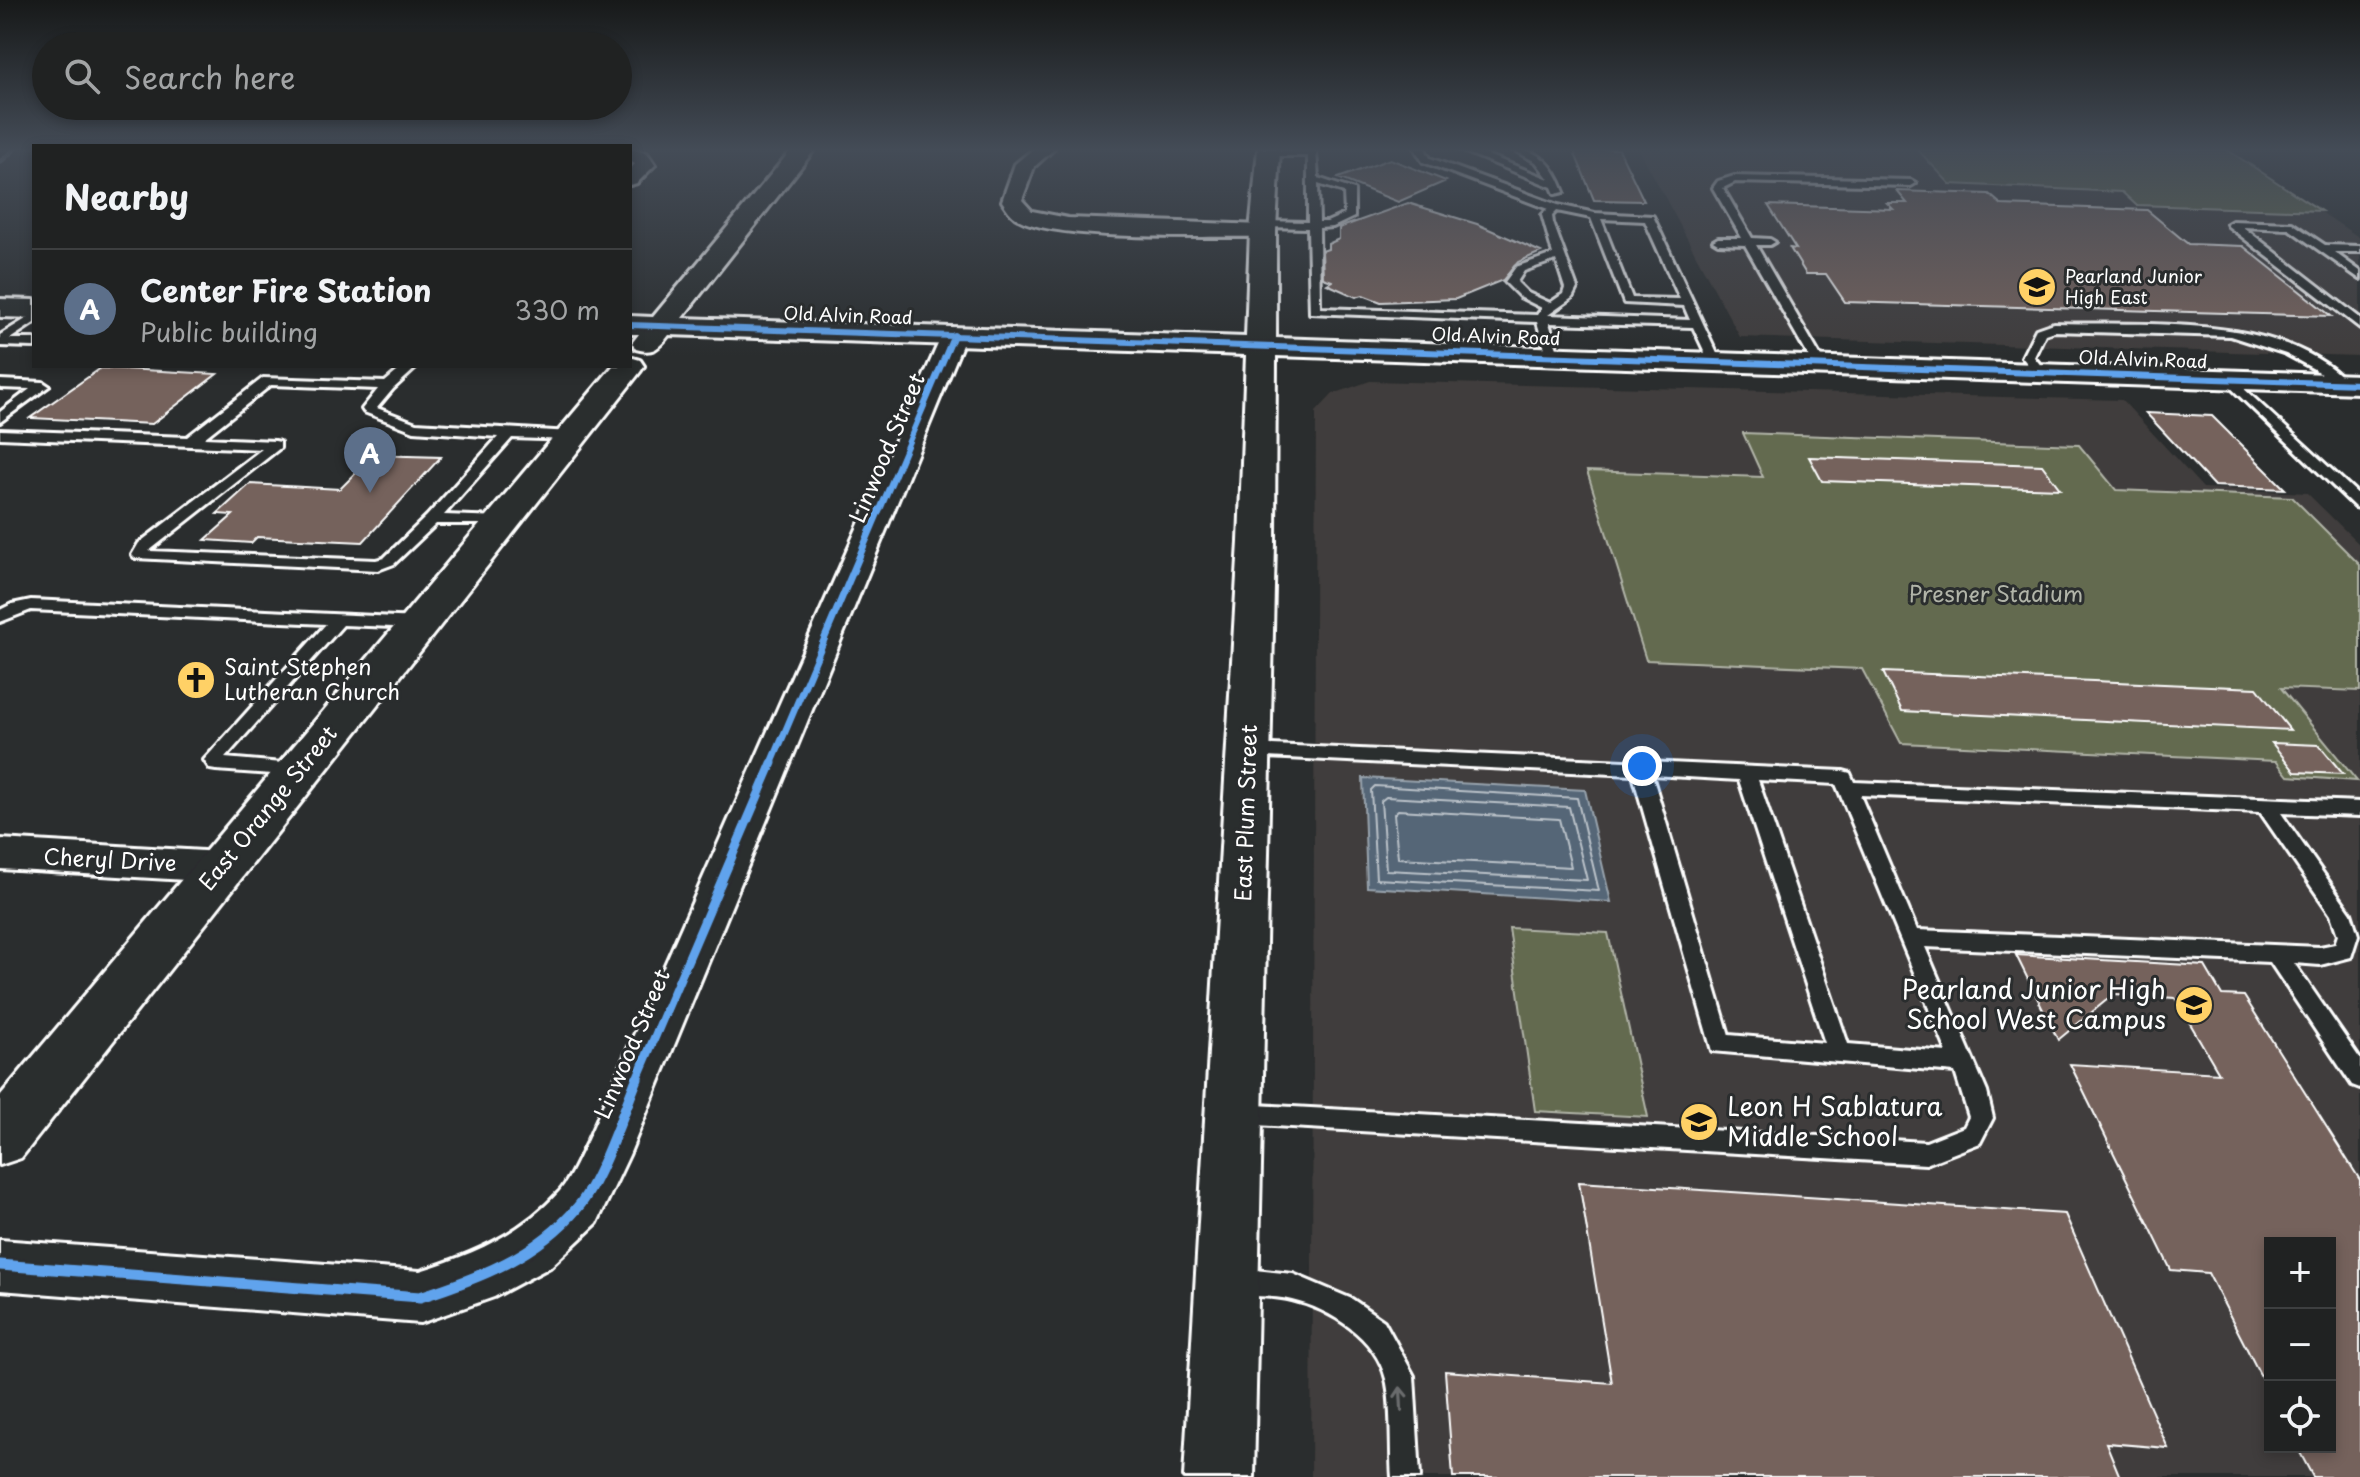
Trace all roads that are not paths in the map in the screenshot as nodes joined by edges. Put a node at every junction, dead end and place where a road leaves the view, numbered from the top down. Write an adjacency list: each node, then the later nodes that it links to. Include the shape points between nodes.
1 (749, 218): 28 (street, East Orange Street)
2 (1038, 218): 11 (street, via 1093,225)
3 (1265, 218): 11 (street, East Plum Street)
4 (1313, 218): 10 (lane)
5 (1344, 218): 10 (lane)
6 (1548, 218): 17 (lane)
7 (1596, 218): 19 (lane, via 1628,301)
8 (1647, 218): 19 (lane)
9 (1734, 218): 13 (lane)
10 (1313, 225): 11 (lane); 24 (lane, via 1314,311)
11 (1264, 227): 32 (street, East Plum Street)
12 (1718, 241): 13 (lane)
13 (1747, 242): 14 (lane); 36 (lane)
14 (1770, 242)
15 (2322, 248): 16 (lane); 18 (lane); 26 (lane, via 2292,226 2232,224)
16 (2360, 249)
17 (1560, 255): 20 (lane, via 1571,288); 20 (lane, via 1520,269 1511,282)
18 (2360, 276)
19 (1688, 303): 25 (lane)
20 (1550, 307): 24 (lane)
21 (0, 308): 22 (street)
22 (32, 309)
23 (32, 319): 30 (lane)
24 (1542, 319): 25 (lane); 33 (lane)
25 (1698, 324): 34 (lane)
26 (2360, 324)
27 (632, 325): 28 (street, Old Alvin Road)
28 (662, 326): 29 (street, Old Alvin Road); 35 (street, East Orange Street)
29 (954, 335): 32 (street, Old Alvin Road); 71 (street, Linwood Street, via 579,1206 532,1250 476,1279 420,1297)
30 (0, 341): 31 (lane)
31 (32, 343)
32 (1261, 345): 33 (street, Old Alvin Road); 55 (street, East Plum Street)
33 (1553, 355): 34 (street, Old Alvin Road)
34 (1714, 360): 36 (street, Old Alvin Road)
35 (632, 361)
36 (1819, 364): 39 (street, Old Alvin Road)
37 (410, 368): 43 (lane)
38 (627, 368): 47 (street, East Orange Street)
39 (2041, 373): 40 (street, Old Alvin Road); 42 (lane, via 2028,357 2040,332 2053,327 2230,332 2323,366)
40 (2229, 379): 42 (street, Old Alvin Road); 49 (lane)
41 (0, 384): 44 (lane, via 43,386)
42 (2352, 384)
43 (388, 386): 46 (lane, via 369,409 414,427); 48 (lane, via 268,381)
44 (0, 418)
45 (0, 434): 48 (lane)
46 (508, 434): 47 (lane); 50 (lane)
47 (571, 436): 51 (street, East Orange Street)
48 (190, 442): 50 (lane, via 275,445 144,546 140,555 378,565 389,561)
49 (2360, 504)
50 (432, 519): 51 (lane)
51 (502, 521): 54 (street, East Orange Street)
52 (0, 617): 53 (lane, via 31,605)
53 (339, 619): 54 (lane); 57 (lane, via 213,760)
54 (418, 623): 57 (street, East Orange Street)
55 (1248, 750): 56 (lane); 69 (street, East Plum Street)
56 (1641, 769): 58 (lane); 66 (lane, via 1720,1044)
57 (299, 770): 63 (street, East Orange Street)
58 (1746, 773): 59 (lane, via 1843,778); 66 (lane)
59 (1847, 788): 60 (lane); 64 (lane)
60 (2265, 805): 61 (lane); 65 (lane, via 2341,913 2348,935 2344,951)
61 (2360, 809)
62 (0, 854): 63 (street, Cheryl Drive)
63 (220, 867): 70 (street, East Orange Street)
64 (1911, 938): 65 (lane); 67 (lane)
65 (2276, 954): 68 (lane)
66 (1840, 1053): 67 (lane)
67 (1963, 1063): 69 (lane, via 1981,1118 1972,1135 1926,1153)
68 (2360, 1078)
69 (1234, 1114): 72 (street, East Plum Street)
70 (0, 1139)
71 (0, 1265)
72 (1227, 1280): 73 (street, East Plum Street); 74 (lane, one-way to 72, via 1400,1376 1375,1330 1343,1308 1293,1287)
73 (1219, 1477)
74 (1406, 1477)

